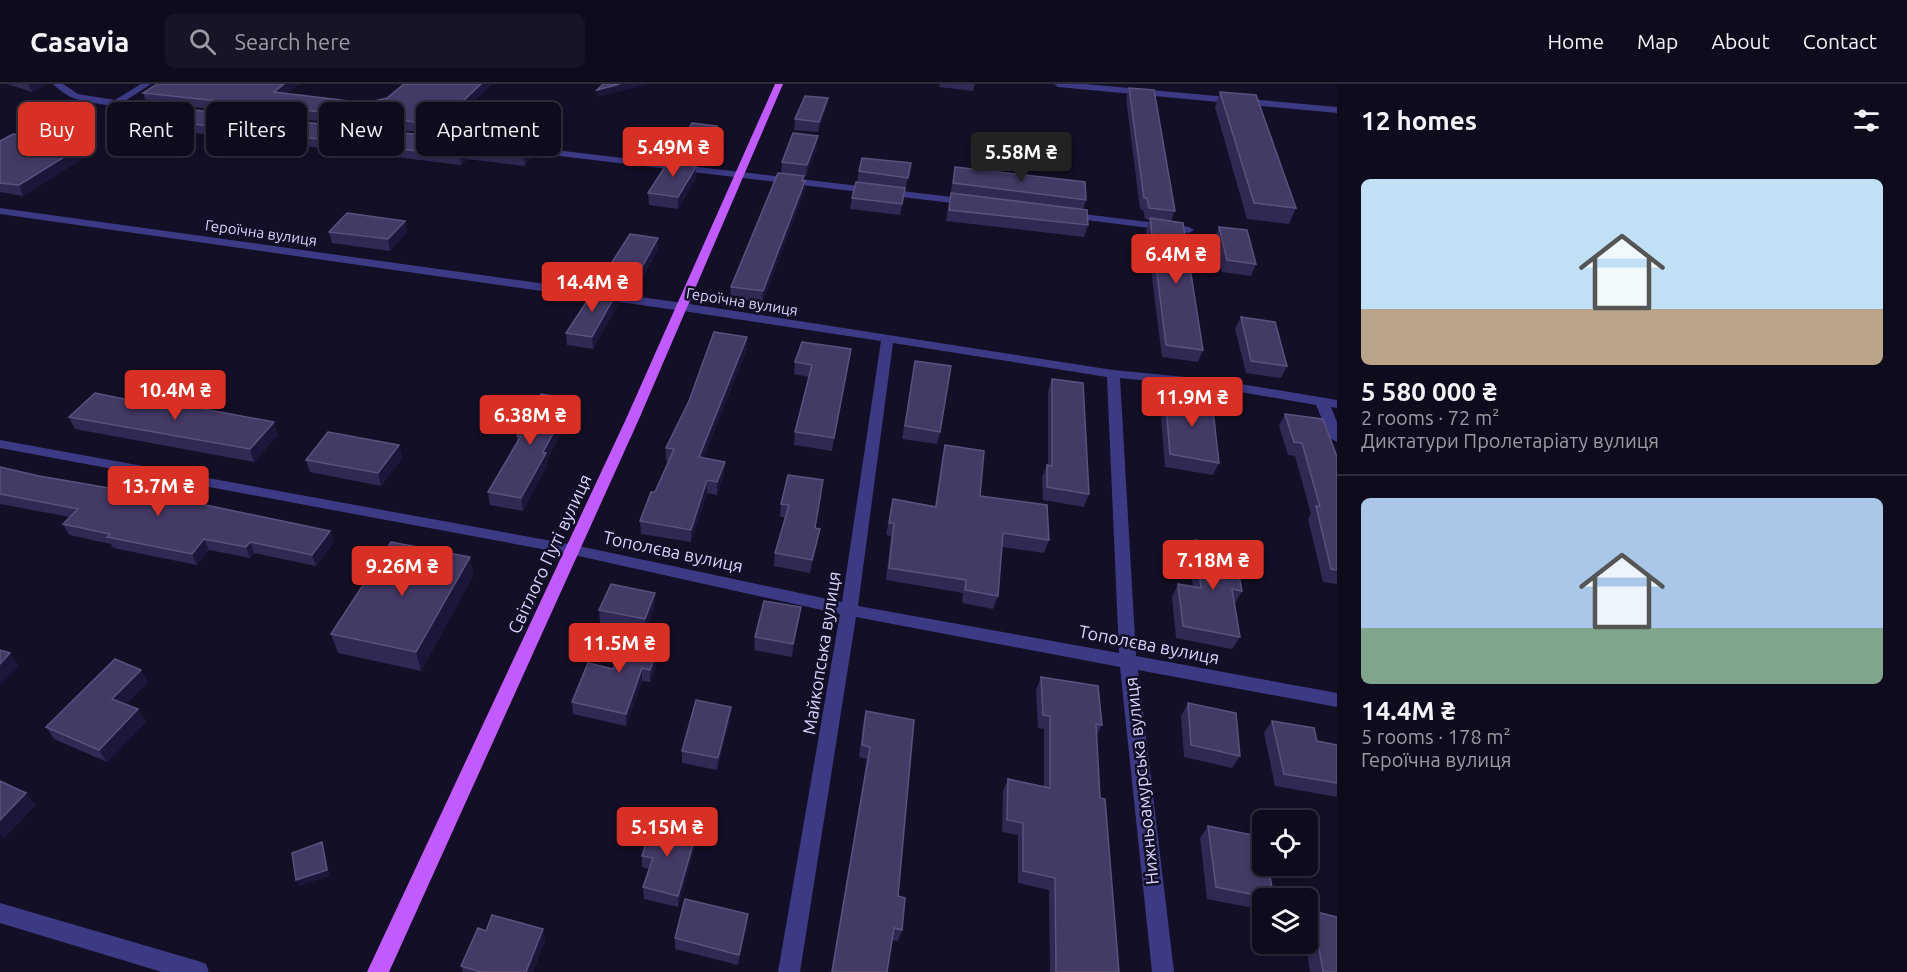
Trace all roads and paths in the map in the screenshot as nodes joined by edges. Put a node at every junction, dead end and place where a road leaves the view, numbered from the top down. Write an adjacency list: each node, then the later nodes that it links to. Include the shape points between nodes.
1 (57, 84): 6 (street, via 75,96)
2 (147, 84): 5 (street)
3 (779, 84): 9 (main road, Світлого Путі вулиця)
4 (1058, 84): 7 (street)
5 (117, 102)
6 (107, 103)
7 (1337, 111)
8 (561, 153): 9 (street)
9 (741, 174): 10 (street); 14 (main road, Світлого Путі вулиця)
10 (977, 203)
11 (0, 211): 14 (street, Героїчна вулиця)
12 (1060, 214): 13 (street)
13 (1190, 230)
14 (683, 307): 15 (street, Героїчна вулиця); 21 (main road, Світлого Путі вулиця)
15 (887, 340): 16 (street, Героїчна вулиця); 22 (street, Майкопська вулиця)
16 (1113, 374): 17 (street, Героїчна вулиця, via 1217,384); 23 (street, Нижньоамурська вулиця)
17 (1322, 402): 18 (street, Героїчна вулиця); 19 (street)
18 (1337, 404)
19 (1337, 438)
20 (0, 444): 21 (street, Тополєва вулиця)
21 (574, 550): 22 (street, Тополєва вулиця); 27 (main road, Світлого Путі вулиця)
22 (849, 610): 23 (street, Тополєва вулиця); 28 (street, Майкопська вулиця)
23 (1128, 660): 24 (street, Тополєва вулиця); 29 (street, Нижньоамурська вулиця)
24 (1337, 700)
25 (0, 914): 26 (street)
26 (198, 972)
27 (378, 972)
28 (789, 972)
29 (1163, 972)

